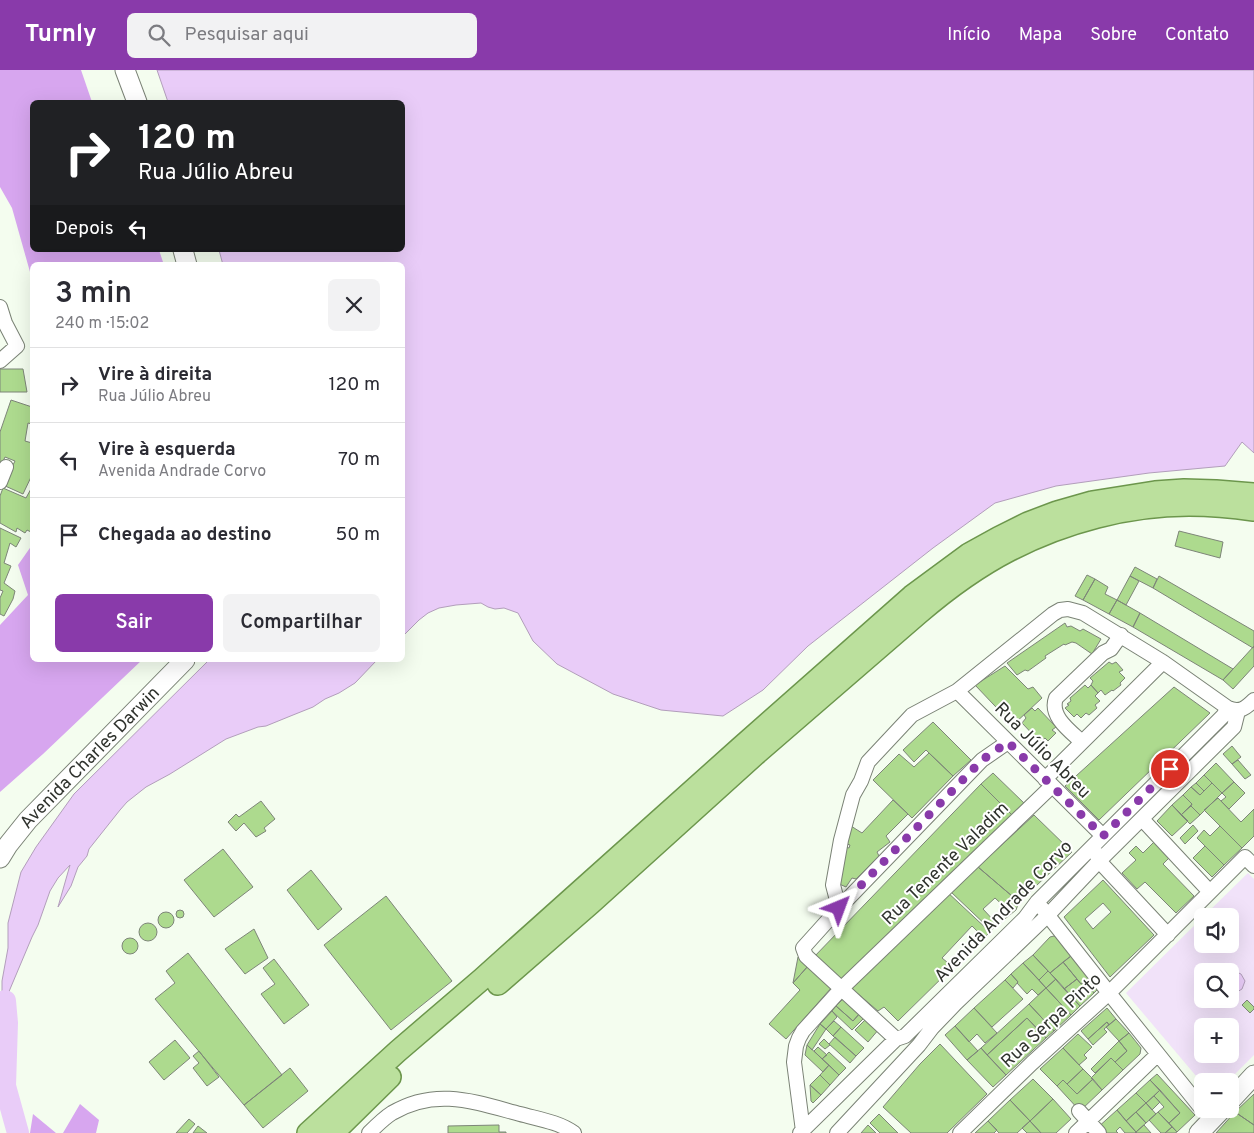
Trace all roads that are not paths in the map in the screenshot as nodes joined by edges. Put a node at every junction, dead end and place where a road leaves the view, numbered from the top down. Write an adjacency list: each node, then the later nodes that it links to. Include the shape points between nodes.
1 (125, 70): 2 (main road)
2 (136, 100)
3 (0, 307): 4 (street, via 16,346)
4 (0, 361)
5 (6, 467): 6 (street)
6 (0, 482)
7 (1254, 494): 37 (main road, via 1184,490 1092,502 1028,523 969,554 912,596)
8 (1254, 510): 38 (main road, via 1160,506 1099,517 1032,539 965,577 943,592 757,754 506,978 405,1061)
9 (1120, 635): 11 (street); 12 (street, via 1084,613 1060,610); 16 (street, via 1111,648 1056,698 1053,705 1064,726)
10 (183, 662): 21 (main road, Avenida Charles Darwin, via 28,820)
11 (1163, 662): 14 (street); 16 (street, Rua Tenente Valadim)
12 (957, 691): 15 (street, Rua Júlio Abreu); 25 (street, via 912,715 868,762 852,795 832,884)
13 (1254, 700): 14 (street)
14 (1233, 710): 18 (street, Avenida Andrade Corvo, via 1234,727); 19 (street, Avenida Andrade Corvo, via 1223,716)
15 (1008, 742): 17 (street, Rua Júlio Abreu); 25 (street, via 982,760)
16 (1082, 742): 17 (street, Rua Tenente Valadim)
17 (1048, 783): 19 (street, Rua Júlio Abreu); 28 (street, Rua Tenente Valadim)
18 (1142, 819): 22 (street, Avenida Andrade Corvo); 23 (street)
19 (1098, 841): 22 (street); 24 (street, Avenida Andrade Corvo)
20 (1251, 857): 23 (street, Rua Serpa Pinto)
21 (0, 858)
22 (1099, 861): 26 (street, Avenida Andrade Corvo); 27 (street)
23 (1210, 892): 27 (street, Rua Serpa Pinto)
24 (1037, 902): 26 (street); 30 (street, Avenida Andrade Corvo, via 1025,918 906,1036)
25 (839, 908): 28 (street, via 803,948 806,956)
26 (1048, 915): 29 (street); 41 (street, Avenida Andrade Corvo, via 938,1022)
27 (1168, 935): 29 (street, Rua Serpa Pinto)
28 (842, 988): 30 (street); 36 (street, Rua Tenente Valadim, via 803,1031 796,1046 794,1062)
29 (1109, 993): 31 (street); 42 (street, Rua Serpa Pinto)
30 (896, 1040): 36 (street, Avenida Andrade Corvo)
31 (1158, 1054): 34 (street); 35 (street)
32 (1254, 1076): 33 (main road)
33 (1239, 1092)
34 (1194, 1099)
35 (1084, 1116): 43 (street); 44 (street)
36 (801, 1132)
37 (308, 1133)
38 (333, 1133)
39 (368, 1133): 40 (street, via 392,1113 426,1100 444,1098 545,1121)
40 (574, 1133)
41 (837, 1133)
42 (960, 1133)
43 (1076, 1133)
44 (1099, 1133)

